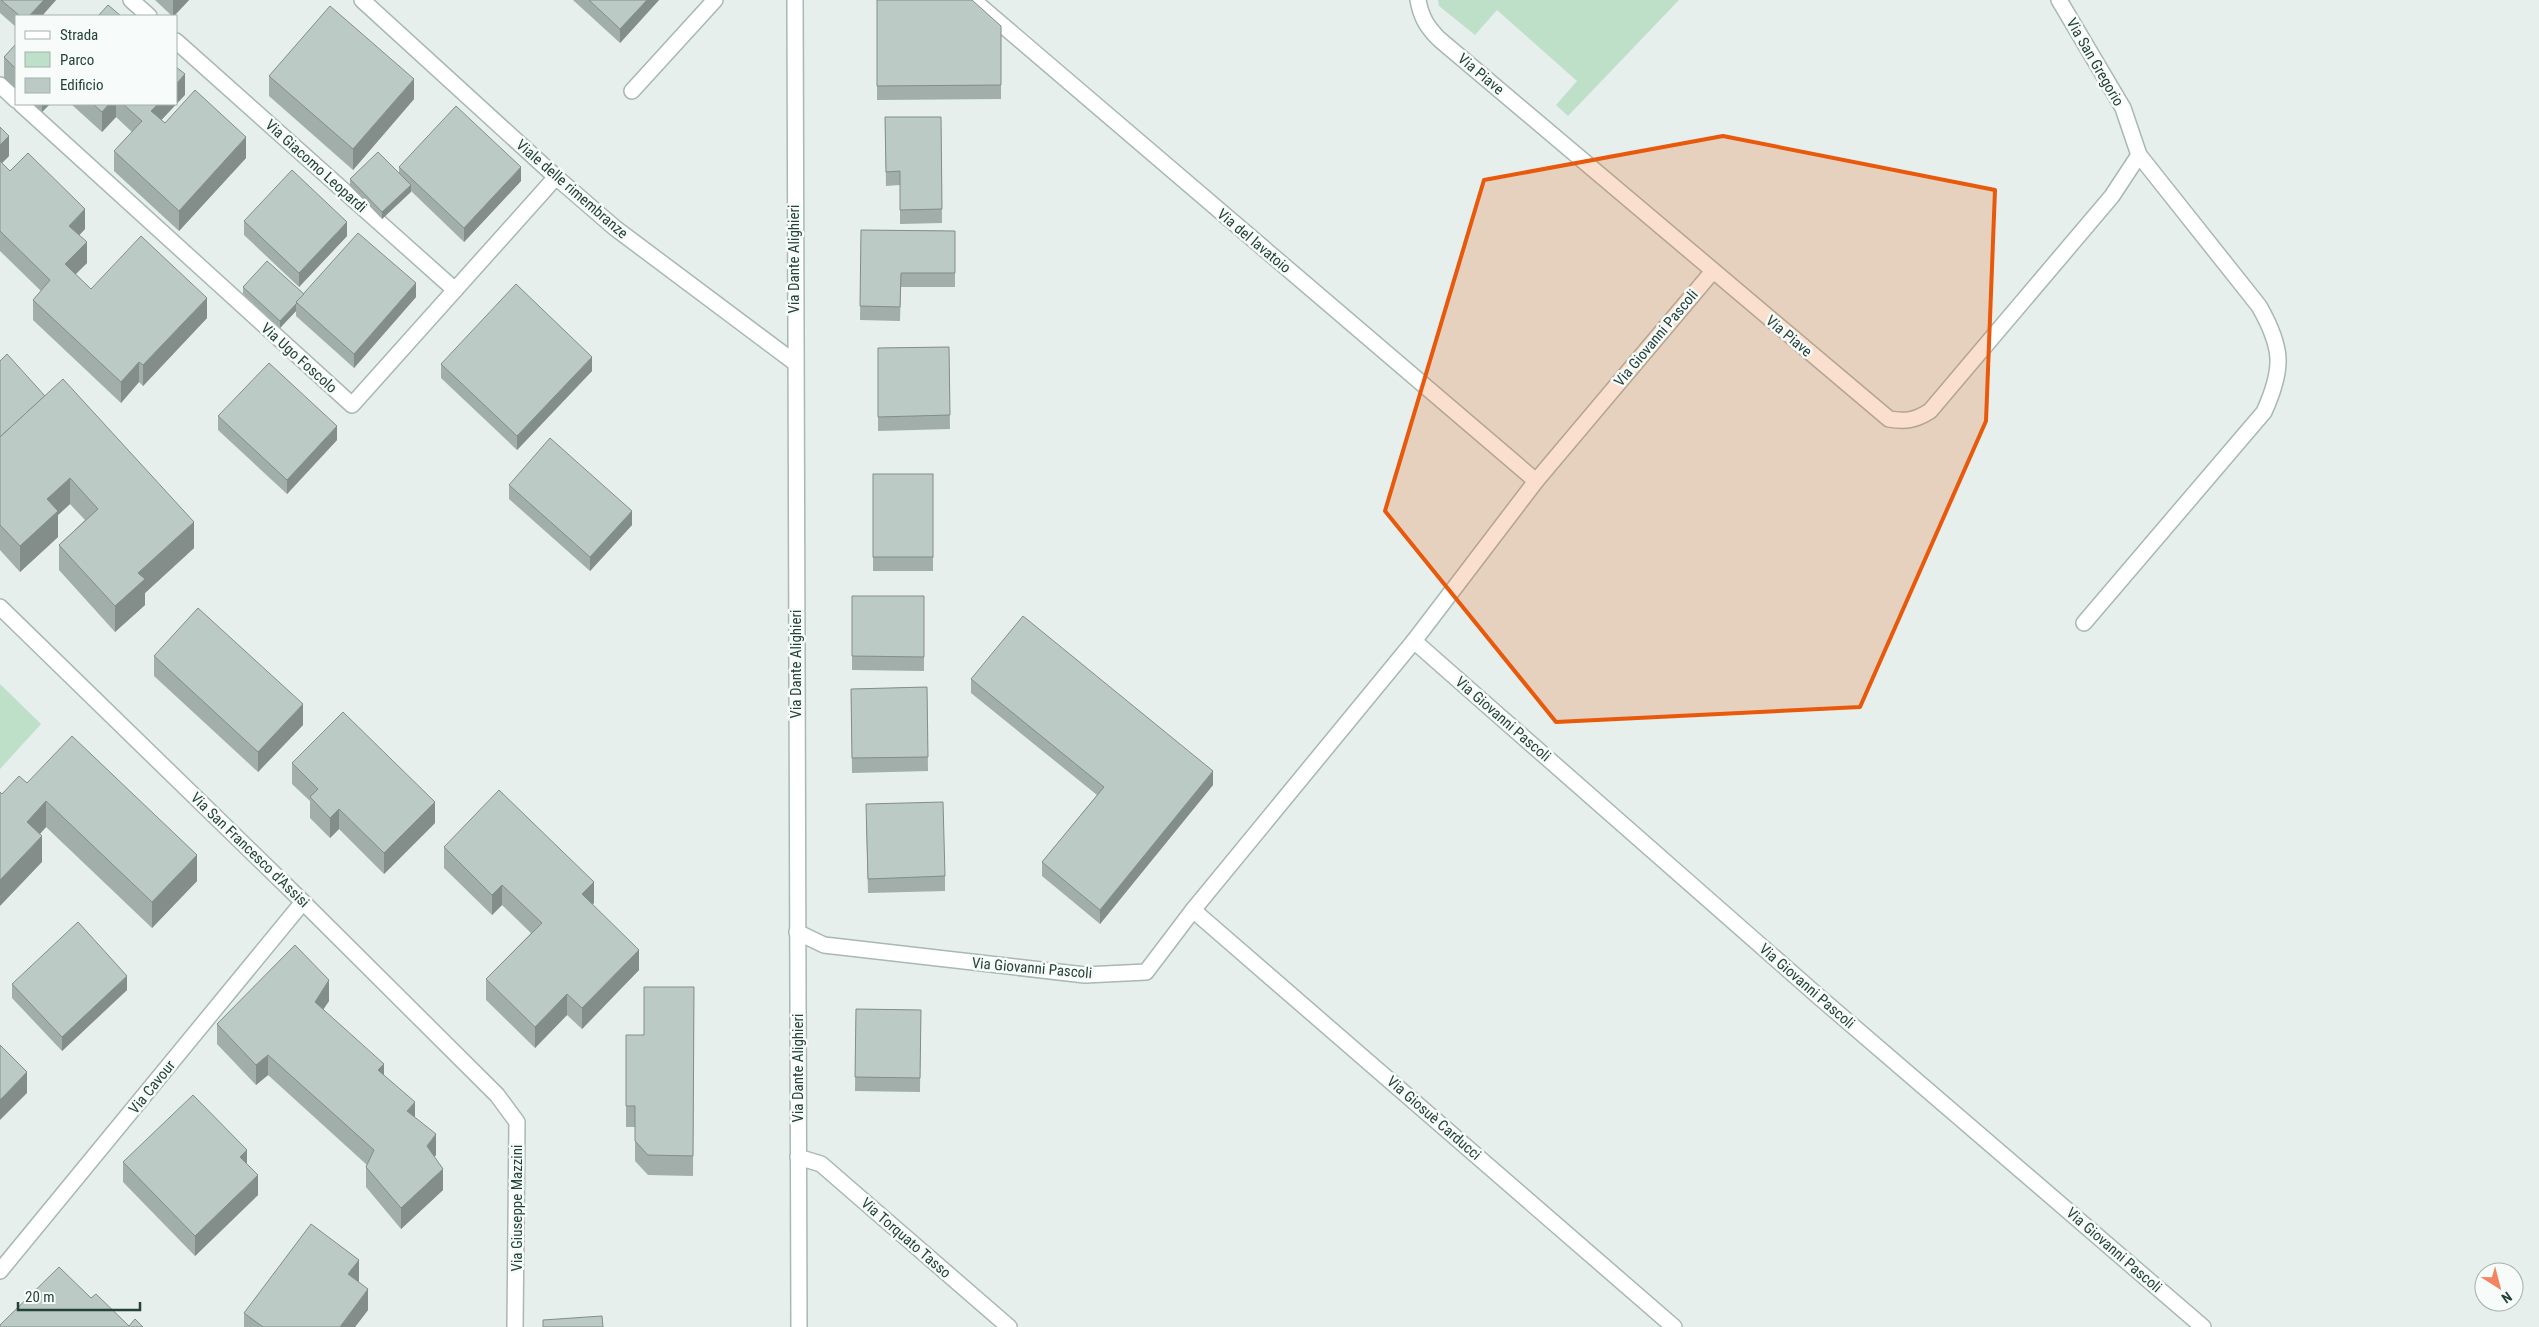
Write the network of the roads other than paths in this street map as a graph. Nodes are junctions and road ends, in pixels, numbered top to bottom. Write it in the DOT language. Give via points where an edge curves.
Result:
graph roads {
  1 [pos="131,0"];
  2 [pos="362,0"];
  3 [pos="716,0"];
  4 [pos="794,0"];
  5 [pos="973,0"];
  6 [pos="1418,0"];
  7 [pos="2059,0"];
  8 [pos="148,15"];
  9 [pos="178,43"];
  10 [pos="0,85"];
  11 [pos="632,91"];
  12 [pos="15,99"];
  13 [pos="22,105"];
  14 [pos="2139,155"];
  15 [pos="556,177"];
  16 [pos="1713,271"];
  17 [pos="455,290"];
  18 [pos="794,362"];
  19 [pos="1536,481"];
  20 [pos="0,607"];
  21 [pos="2084,623"];
  22 [pos="1414,641"];
  23 [pos="303,902"];
  24 [pos="1193,910"];
  25 [pos="797,932"];
  26 [pos="497,1095"];
  27 [pos="798,1157"];
  28 [pos="0,1271"];
  29 [pos="515,1327"];
  30 [pos="799,1327"];
  31 [pos="1009,1327"];
  32 [pos="1674,1327"];
  33 [pos="2202,1327"];
  1 -- 8 [label="street"];
  2 -- 15 [label="street, Viale delle rimembranze"];
  3 -- 11 [label="street"];
  4 -- 18 [label="street, Via Dante Alighieri"];
  5 -- 19 [label="street, Via del lavatoio"];
  6 -- 16 [label="street, Via Piave" via="1428,27 1439,39"];
  7 -- 14 [label="street, Via San Gregorio" via="2123,108"];
  9 -- 17 [label="street, Via Giacomo Leopardi"];
  10 -- 12 [label="street"];
  13 -- 17 [label="street, Via Ugo Foscolo" via="352,405"];
  14 -- 16 [label="street, Via Piave" via="2112,196 1930,411 1904,422 1889,419 1877,411"];
  14 -- 21 [label="street, Via San Gregorio" via="2259,306 2273,330 2279,358 2276,386 2264,412"];
  15 -- 17 [label="street, Via Ugo Foscolo"];
  15 -- 18 [label="street, Viale delle rimembranze" via="615,228"];
  16 -- 19 [label="street, Via Giovanni Pascoli"];
  18 -- 25 [label="street, Via Dante Alighieri"];
  19 -- 22 [label="street, Via Giovanni Pascoli"];
  20 -- 23 [label="street, Via San Francesco d'Assisi"];
  22 -- 24 [label="street, Via Giovanni Pascoli"];
  22 -- 33 [label="street, Via Giovanni Pascoli"];
  23 -- 26 [label="street, Via San Francesco d'Assisi"];
  23 -- 28 [label="street, Via Cavour"];
  24 -- 25 [label="street, Via Giovanni Pascoli" via="1146,972 1085,975 824,946"];
  24 -- 32 [label="street, Via Giosuè Carducci"];
  25 -- 27 [label="street, Via Dante Alighieri"];
  26 -- 29 [label="street, Via Giuseppe Mazzini" via="517,1122"];
  27 -- 30 [label="street, Via Dante Alighieri"];
  27 -- 31 [label="street, Via Torquato Tasso" via="821,1164"];
}
